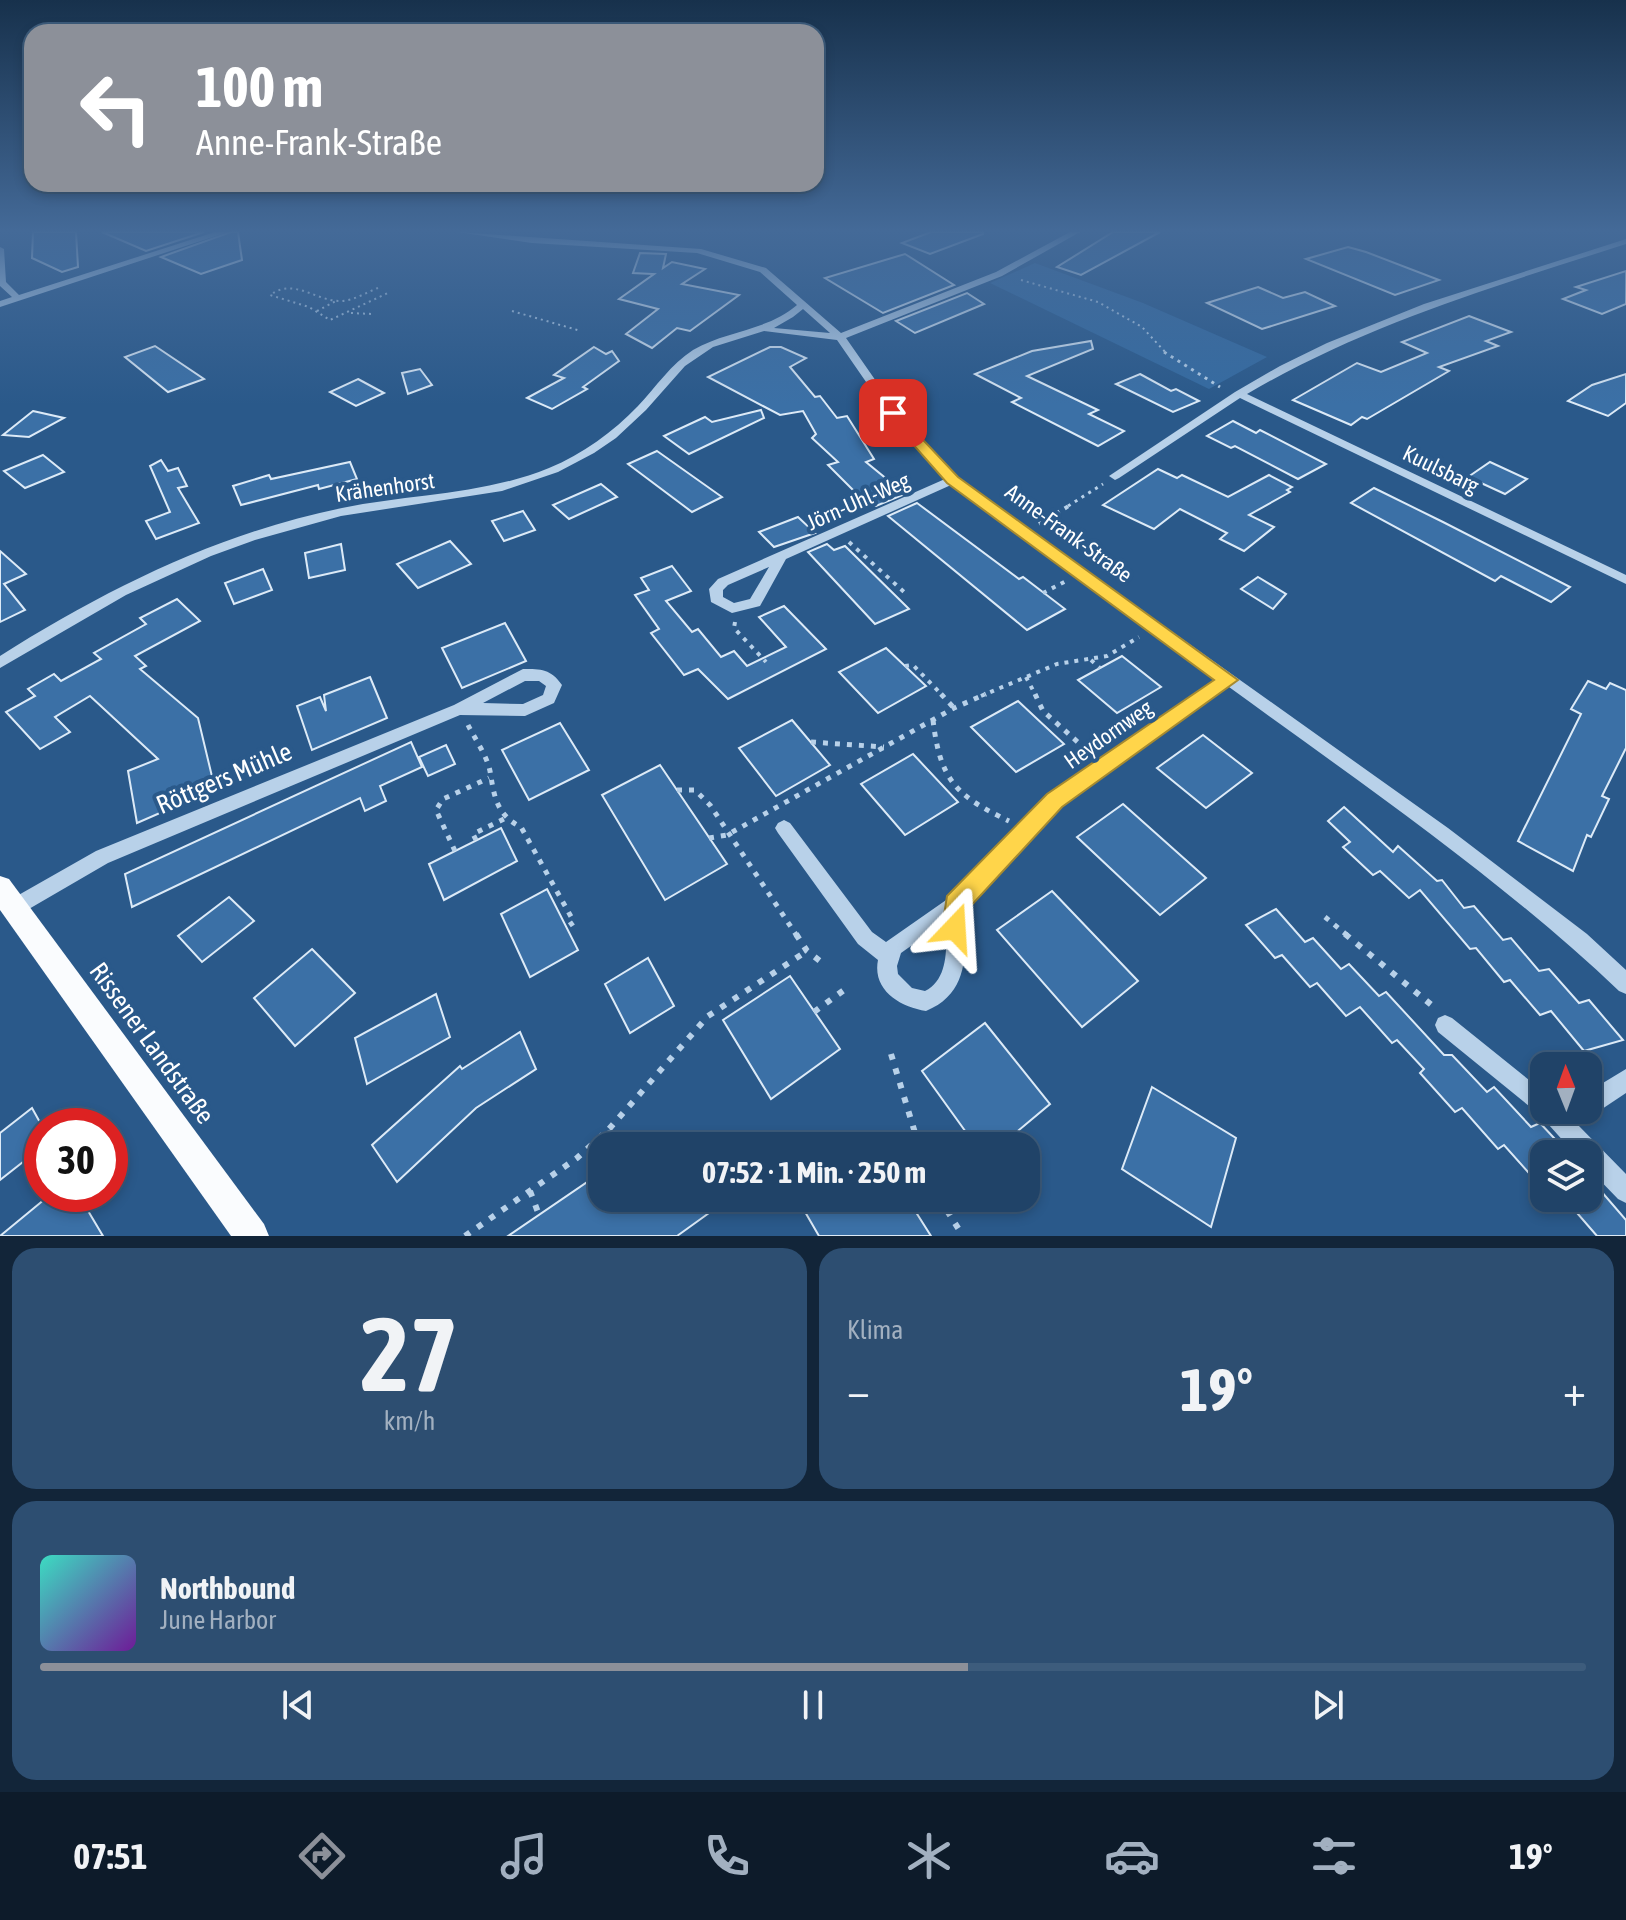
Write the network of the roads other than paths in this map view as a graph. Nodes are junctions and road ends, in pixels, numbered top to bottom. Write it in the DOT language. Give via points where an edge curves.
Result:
graph roads {
  1 [pos="9,290"];
  2 [pos="43,290"];
  3 [pos="786,290"];
  4 [pos="959,290"];
  5 [pos="1480,290"];
  6 [pos="17,298"];
  7 [pos="0,304"];
  8 [pos="801,306"];
  9 [pos="758,330"];
  10 [pos="840,337"];
  11 [pos="1239,394"];
  12 [pos="1115,476"];
  13 [pos="952,480"];
  14 [pos="780,558"];
  15 [pos="1626,580"];
  16 [pos="0,663"];
  17 [pos="1228,680"];
  18 [pos="459,709"];
  19 [pos="784,828"];
  20 [pos="8,897"];
  21 [pos="956,904"];
  22 [pos="888,955"];
  23 [pos="1626,984"];
  24 [pos="1445,1025"];
  25 [pos="1626,1080"];
  26 [pos="1530,1095"];
  27 [pos="1602,1096"];
  28 [pos="1572,1124"];
  29 [pos="1626,1191"];
  30 [pos="252,1236"];
  1 -- 6 [label="street"];
  2 -- 6 [label="street"];
  3 -- 8 [label="street, Anne-Frank-Straße"];
  4 -- 10 [label="street"];
  5 -- 11 [label="street" via="1386,321 1279,369"];
  6 -- 7 [label="street"];
  8 -- 9 [label="street, Krähenhorst" via="784,321"];
  8 -- 10 [label="street, Anne-Frank-Straße"];
  9 -- 10 [label="street, Krähenhorst"];
  9 -- 16 [label="street, Krähenhorst" via="722,340 682,362 622,428 552,471 487,491 345,511 234,541 85,610"];
  10 -- 13 [label="street, Anne-Frank-Straße" via="904,429"];
  11 -- 12 [label="street"];
  11 -- 15 [label="street, Kuulsbarg"];
  13 -- 14 [label="street, Jörn-Uhl-Weg"];
  13 -- 17 [label="street, Anne-Frank-Straße"];
  14 -- 14 [label="street, Jörn-Uhl-Weg" via="719,585 716,599 738,608 758,600"];
  17 -- 21 [label="street, Heydornweg" via="1055,801"];
  17 -- 23 [label="street, Anne-Frank-Straße" via="1442,833 1580,941"];
  18 -- 18 [label="street, Röttgers Mühle" via="523,675 543,675 554,685 549,699 531,709"];
  18 -- 20 [label="street, Röttgers Mühle"];
  19 -- 22 [label="street" via="865,938"];
  20 -- 30 [label="main road, Rissener Landstraße"];
  21 -- 22 [label="street, Heydornweg"];
  21 -- 22 [label="street" via="952,974 942,994 916,1001 897,992 886,973"];
  24 -- 26 [label="street"];
  25 -- 27 [label="street"];
  28 -- 29 [label="street"];
}
